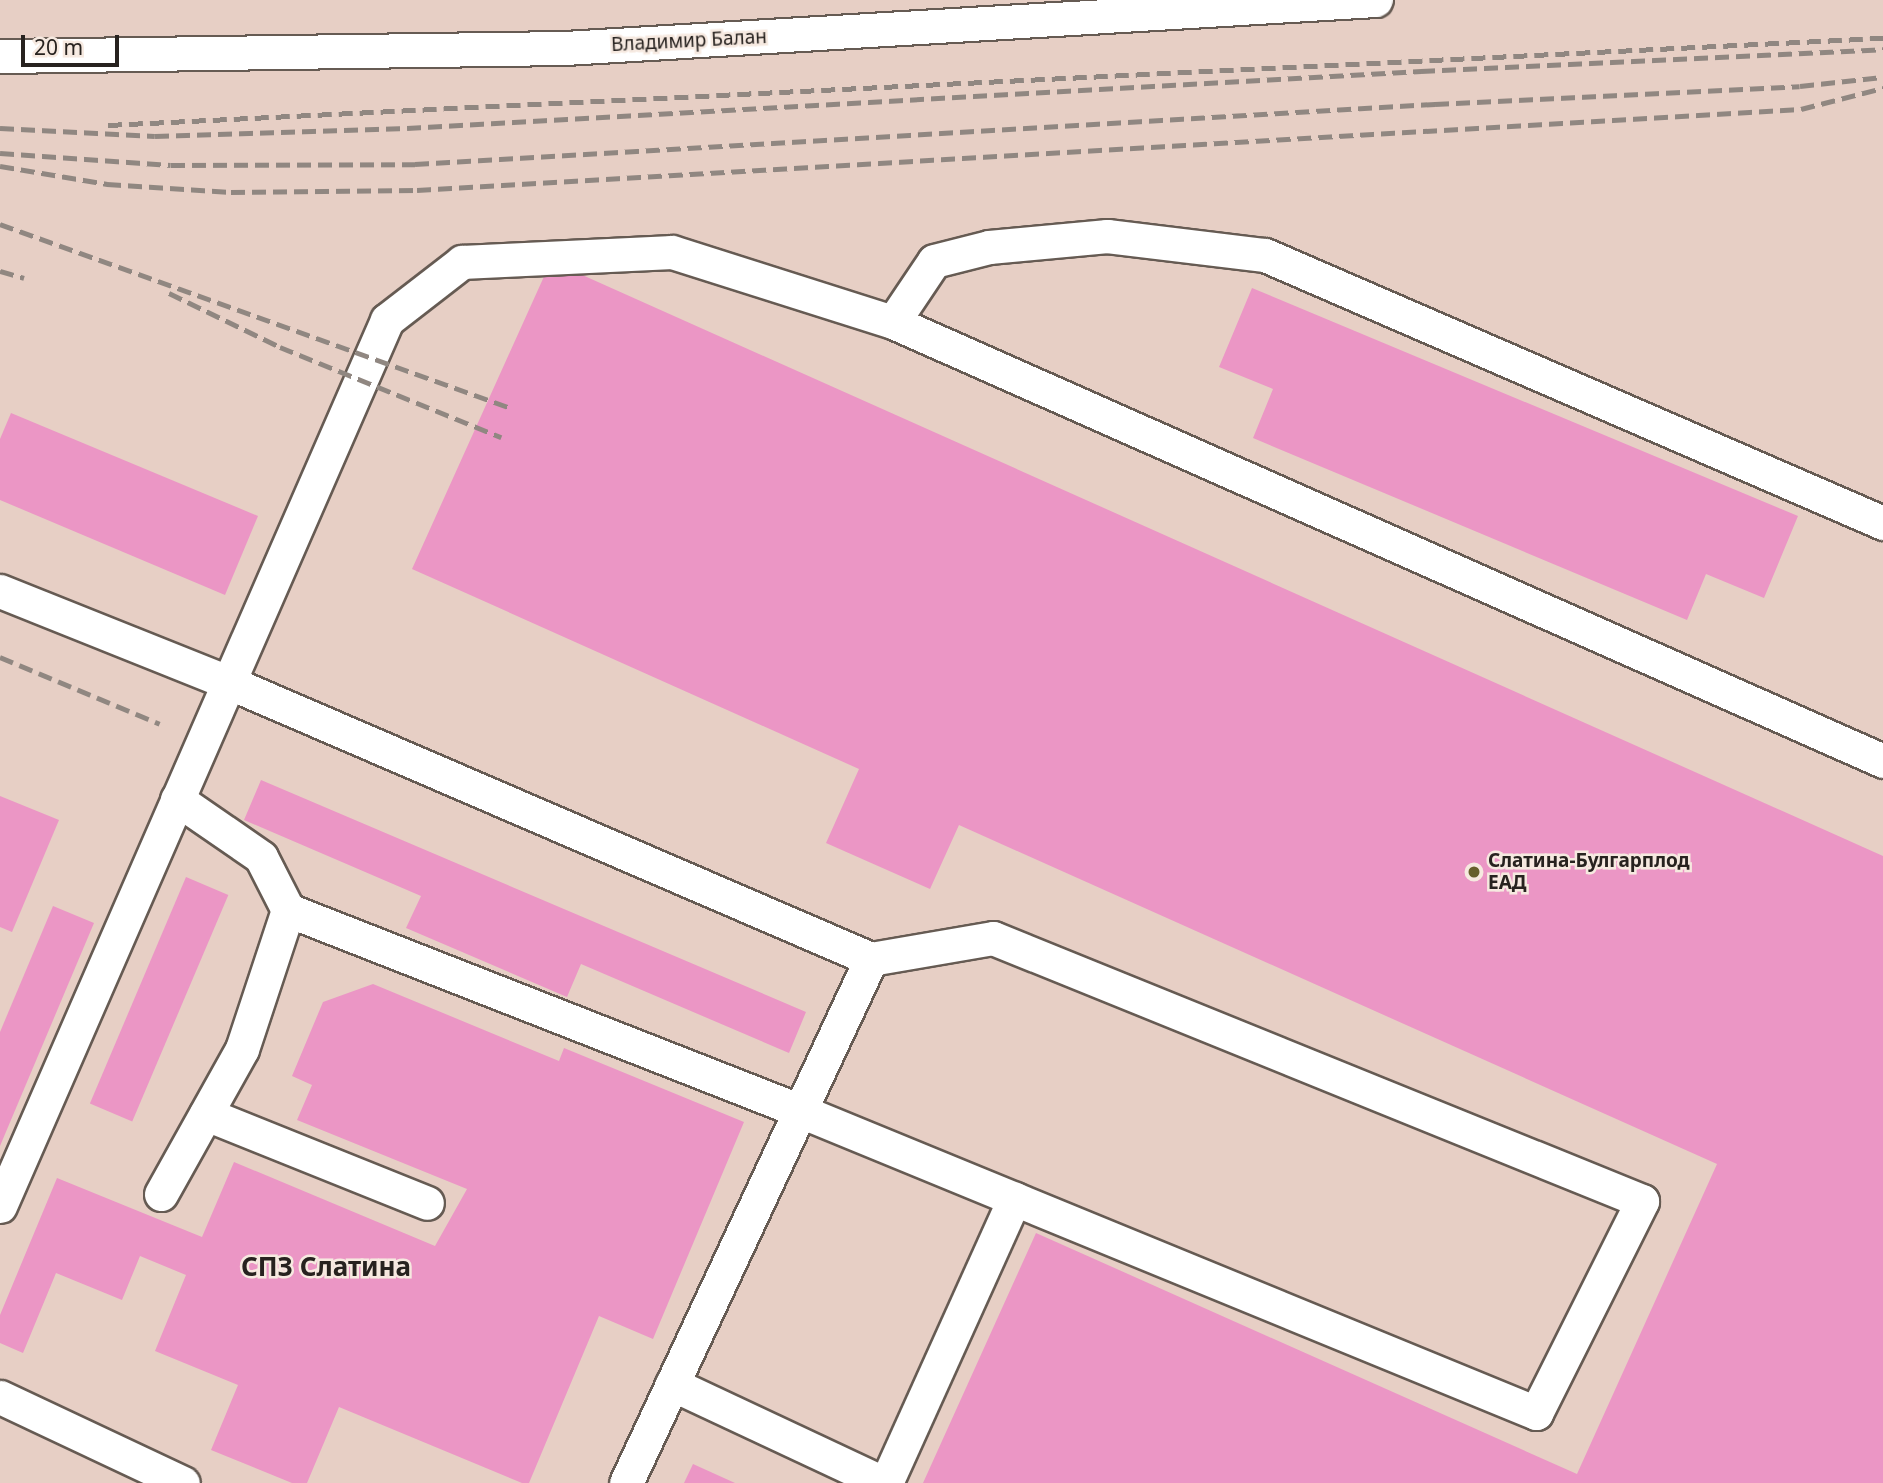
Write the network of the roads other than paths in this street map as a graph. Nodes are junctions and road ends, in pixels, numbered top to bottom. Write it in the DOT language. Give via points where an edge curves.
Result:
graph roads {
  1 [pos="1376,0"];
  2 [pos="1159,6"];
  3 [pos="0,55"];
  4 [pos="893,321"];
  5 [pos="1883,523"];
  6 [pos="0,591"];
  7 [pos="228,682"];
  8 [pos="1883,761"];
  9 [pos="177,799"];
  10 [pos="288,910"];
  11 [pos="871,959"];
  12 [pos="798,1110"];
  13 [pos="206,1114"];
  14 [pos="161,1194"];
  15 [pos="1014,1199"];
  16 [pos="427,1203"];
  17 [pos="0,1206"];
  18 [pos="672,1384"];
  19 [pos="0,1398"];
  20 [pos="183,1483"];
  21 [pos="626,1483"];
  22 [pos="884,1483"];
  1 -- 2 [label="lane, Владимир Балан"];
  2 -- 3 [label="lane, Владимир Балан" via="565,48"];
  4 -- 5 [label="lane" via="934,261 989,247 1107,236 1265,255"];
  4 -- 7 [label="lane" via="672,252 462,262 387,320"];
  4 -- 8 [label="lane"];
  6 -- 7 [label="lane"];
  7 -- 9 [label="lane"];
  7 -- 11 [label="lane"];
  9 -- 10 [label="lane" via="261,857"];
  9 -- 17 [label="lane"];
  10 -- 12 [label="lane"];
  10 -- 13 [label="lane" via="242,1049"];
  11 -- 12 [label="lane"];
  11 -- 15 [label="lane" via="993,938 1642,1201 1536,1413"];
  12 -- 15 [label="lane"];
  12 -- 18 [label="lane"];
  13 -- 14 [label="lane"];
  13 -- 16 [label="lane"];
  15 -- 22 [label="lane"];
  18 -- 21 [label="lane"];
  18 -- 22 [label="lane"];
  19 -- 20 [label="lane"];
}
